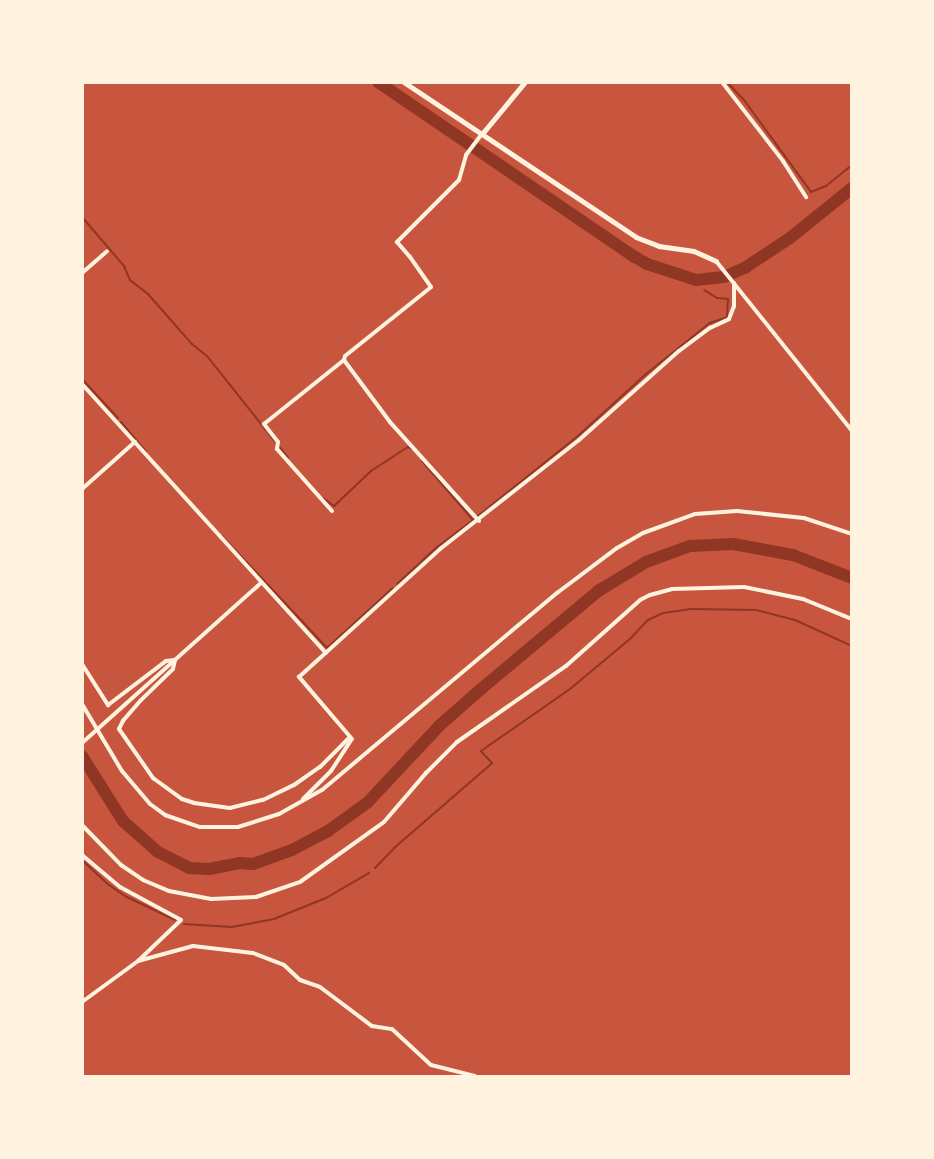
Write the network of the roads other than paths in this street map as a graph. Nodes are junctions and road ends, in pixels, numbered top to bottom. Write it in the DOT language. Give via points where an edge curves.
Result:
graph roads {
  1 [pos="404,82"];
  2 [pos="525,82"];
  3 [pos="722,82"];
  4 [pos="482,134"];
  5 [pos="806,197"];
  6 [pos="107,250"];
  7 [pos="716,261"];
  8 [pos="82,273"];
  9 [pos="733,281"];
  10 [pos="344,360"];
  11 [pos="82,384"];
  12 [pos="852,431"];
  13 [pos="135,442"];
  14 [pos="82,489"];
  15 [pos="332,511"];
  16 [pos="478,521"];
  17 [pos="852,534"];
  18 [pos="261,582"];
  19 [pos="852,619"];
  20 [pos="326,653"];
  21 [pos="175,660"];
  22 [pos="82,664"];
  23 [pos="82,704"];
  24 [pos="96,730"];
  25 [pos="351,735"];
  26 [pos="82,743"];
  27 [pos="300,803"];
  28 [pos="82,825"];
  29 [pos="82,855"];
  30 [pos="138,961"];
  31 [pos="82,1002"];
  32 [pos="476,1077"];
  1 -- 4 [label="street"];
  2 -- 4 [label="street"];
  3 -- 5 [label="street"];
  4 -- 7 [label="street" via="636,237"];
  4 -- 10 [label="street" via="466,155 459,180 397,242 431,287"];
  6 -- 8 [label="street"];
  7 -- 9 [label="street"];
  9 -- 12 [label="street"];
  9 -- 16 [label="street" via="734,306 729,319 680,351 579,440"];
  10 -- 15 [label="street" via="264,424 296,472"];
  10 -- 16 [label="street" via="390,422"];
  11 -- 13 [label="street"];
  13 -- 14 [label="street"];
  13 -- 18 [label="street"];
  16 -- 20 [label="street" via="440,549"];
  17 -- 27 [label="street" via="804,518 737,511 695,514 643,533 556,593 384,740"];
  18 -- 20 [label="street"];
  18 -- 21 [label="street"];
  19 -- 28 [label="street" via="811,601 744,587 672,588 650,595 566,666 457,742 375,829 300,882 256,897 211,899 169,891 121,865"];
  20 -- 25 [label="street" via="299,677"];
  21 -- 22 [label="street" via="166,661 108,705"];
  21 -- 24 [label="street"];
  21 -- 25 [label="street" via="176,665 119,729 153,778 183,799 231,808 263,800 320,768"];
  23 -- 24 [label="street"];
  24 -- 26 [label="street"];
  24 -- 27 [label="street" via="138,792 165,815 183,823 208,828 238,827"];
  25 -- 27 [label="street" via="330,771"];
  29 -- 30 [label="street" via="120,887 180,918"];
  30 -- 31 [label="street"];
  30 -- 32 [label="street" via="193,946 253,953 284,965 300,980 320,987 372,1026 392,1029 431,1065"];
}
